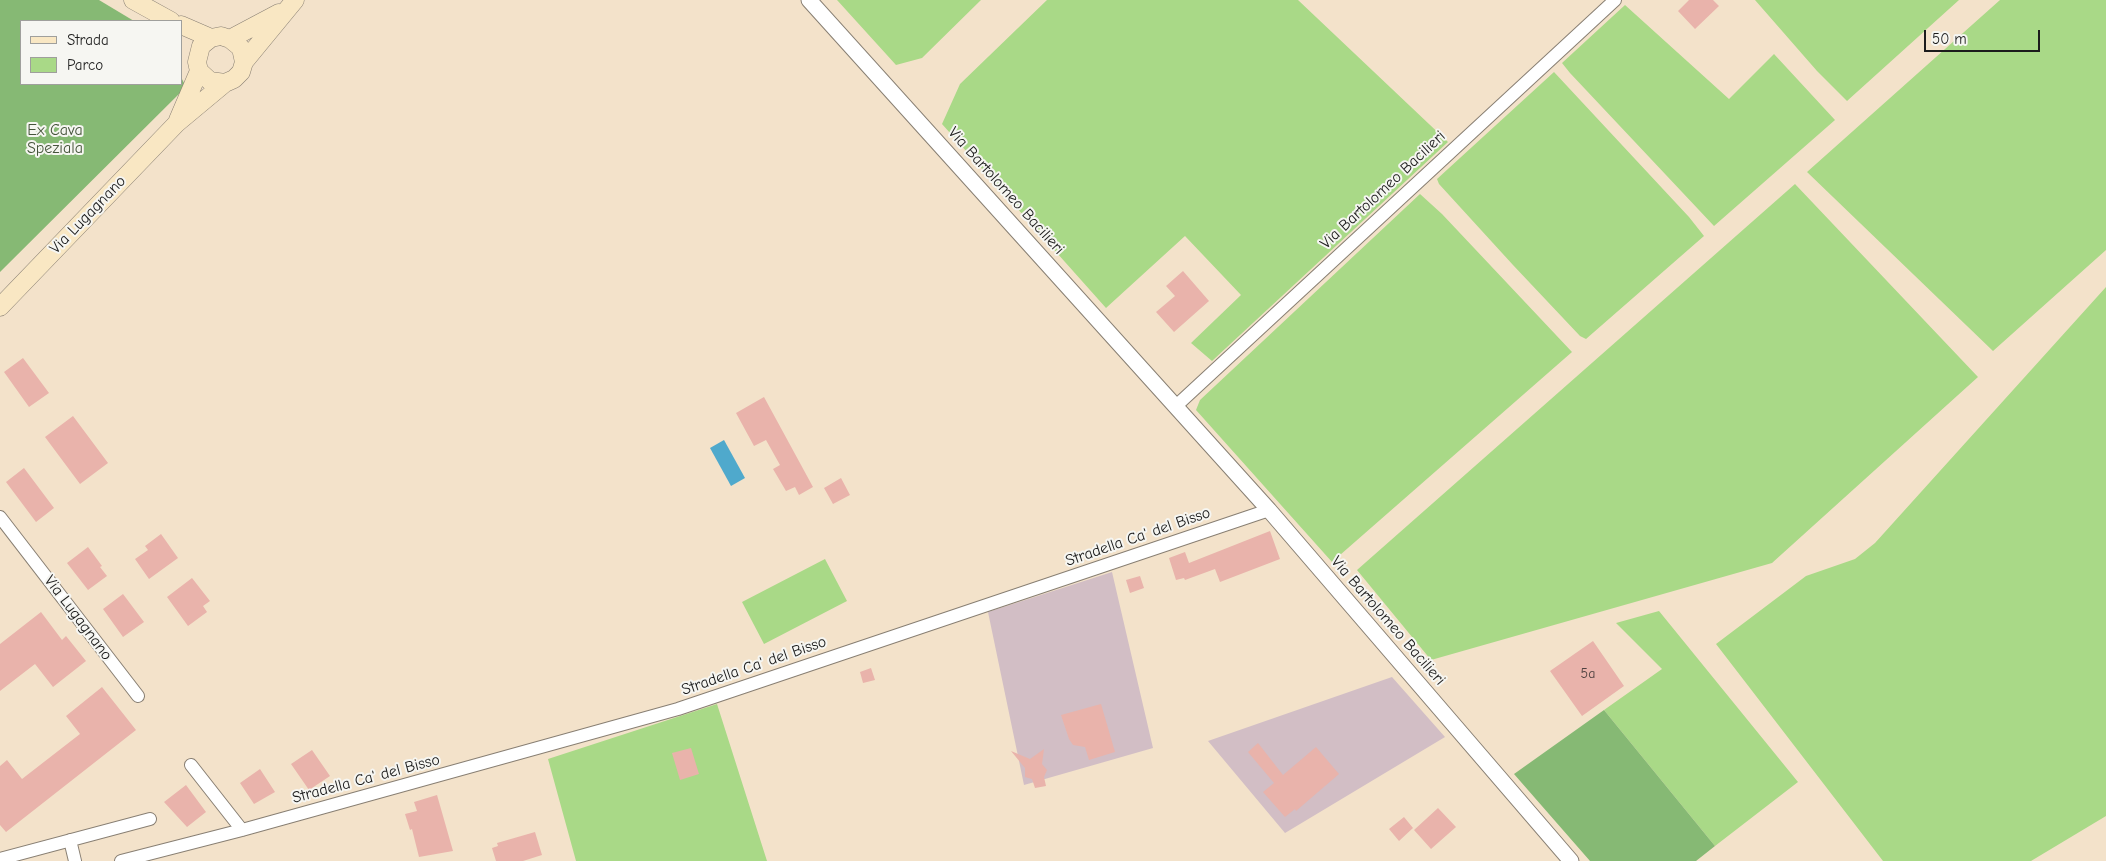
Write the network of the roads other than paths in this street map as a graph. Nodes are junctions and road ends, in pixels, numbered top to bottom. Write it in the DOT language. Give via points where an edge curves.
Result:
graph roads {
  1 [pos="133,0"];
  2 [pos="809,0"];
  3 [pos="1615,0"];
  4 [pos="291,4"];
  5 [pos="166,20"];
  6 [pos="182,26"];
  7 [pos="182,37"];
  8 [pos="212,38"];
  9 [pos="230,39"];
  10 [pos="198,52"];
  11 [pos="244,62"];
  12 [pos="200,71"];
  13 [pos="225,83"];
  14 [pos="177,123"];
  15 [pos="0,307"];
  16 [pos="1176,406"];
  17 [pos="1269,510"];
  18 [pos="0,517"];
  19 [pos="138,696"];
  20 [pos="192,765"];
  21 [pos="150,819"];
  22 [pos="242,830"];
  23 [pos="70,840"];
  24 [pos="0,859"];
  25 [pos="75,861"];
  26 [pos="121,861"];
  27 [pos="1570,861"];
  1 -- 5 [label="main road"];
  2 -- 16 [label="street, Via Bartolomeo Bacilieri"];
  3 -- 16 [label="street, Via Bartolomeo Bacilieri"];
  4 -- 9 [label="main road, Via Lugagnano"];
  4 -- 11 [label="main road, Via Lugagnano"];
  6 -- 8 [label="main road"];
  7 -- 10 [label="main road"];
  8 -- 9 [label="main road"];
  8 -- 10 [label="main road"];
  9 -- 11 [label="main road" via="241,48"];
  10 -- 12 [label="main road, Via Lugagnano"];
  11 -- 13 [label="main road, Via Lugagnano" via="241,72"];
  12 -- 13 [label="main road" via="210,81"];
  12 -- 14 [label="main road, Via Lugagnano"];
  13 -- 14 [label="main road, Via Lugagnano"];
  14 -- 15 [label="main road, Via Lugagnano"];
  16 -- 17 [label="street, Via Bartolomeo Bacilieri"];
  17 -- 22 [label="street, Stradella Ca' del Bisso" via="678,709"];
  17 -- 27 [label="street, Via Bartolomeo Bacilieri"];
  18 -- 19 [label="street, Via Lugagnano"];
  20 -- 22 [label="street"];
  21 -- 23 [label="street"];
  22 -- 26 [label="street, Stradella Ca' del Bisso"];
  23 -- 24 [label="street"];
  23 -- 25 [label="street"];
}
